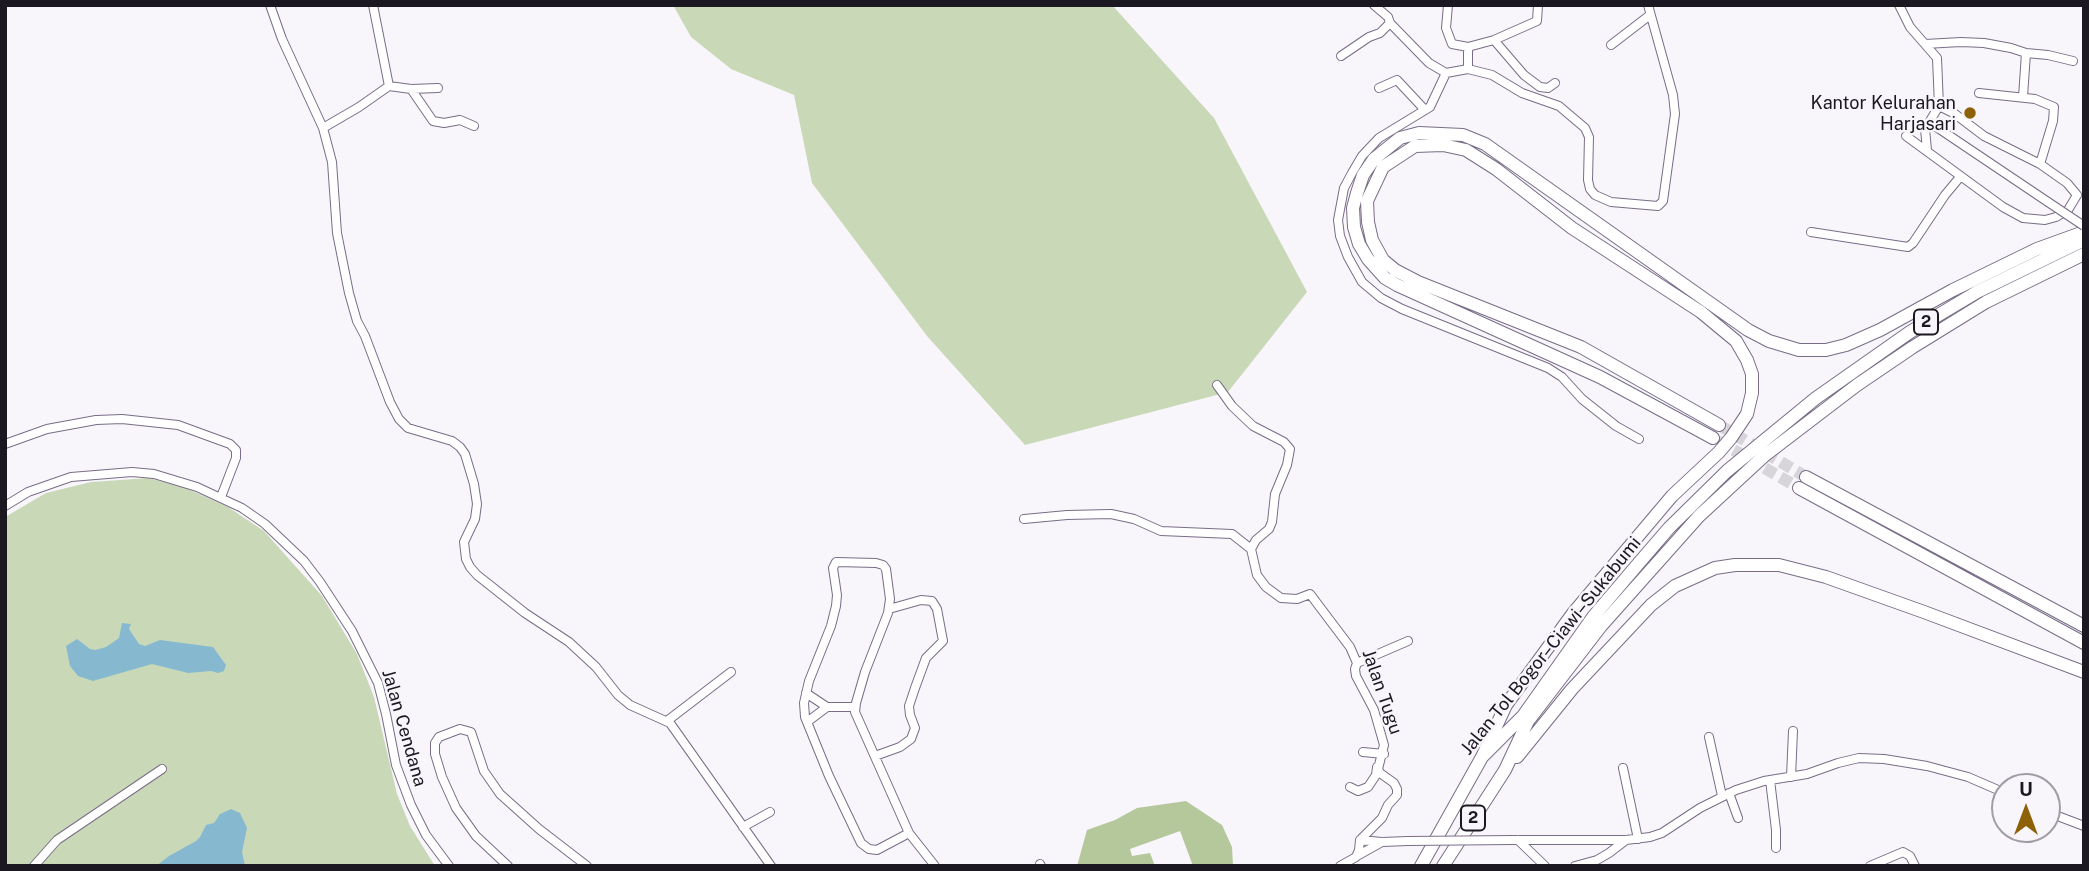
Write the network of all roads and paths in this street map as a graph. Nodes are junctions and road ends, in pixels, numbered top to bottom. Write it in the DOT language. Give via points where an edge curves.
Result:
graph roads {
  1 [pos="270,5"];
  2 [pos="373,5"];
  3 [pos="1374,5"];
  4 [pos="1448,5"];
  5 [pos="1538,5"];
  6 [pos="1648,5"];
  7 [pos="1899,5"];
  8 [pos="1650,15"];
  9 [pos="1390,23"];
  10 [pos="1494,40"];
  11 [pos="1924,44"];
  12 [pos="1611,45"];
  13 [pos="1468,47"];
  14 [pos="2025,53"];
  15 [pos="1341,56"];
  16 [pos="2073,61"];
  17 [pos="1468,69"];
  18 [pos="1446,74"];
  19 [pos="1555,83"];
  20 [pos="389,86"];
  21 [pos="438,88"];
  22 [pos="1379,88"];
  23 [pos="411,89"];
  24 [pos="1979,93"];
  25 [pos="2023,97"];
  26 [pos="1939,106"];
  27 [pos="1426,110"];
  28 [pos="1928,122"];
  29 [pos="474,126"];
  30 [pos="323,128"];
  31 [pos="1906,136"];
  32 [pos="1927,150"];
  33 [pos="2040,164"];
  34 [pos="1961,177"];
  35 [pos="2080,196"];
  36 [pos="2084,226"];
  37 [pos="1811,232"];
  38 [pos="2084,232"];
  39 [pos="2084,240"];
  40 [pos="2084,254"];
  41 [pos="1217,384"];
  42 [pos="1719,425"];
  43 [pos="1713,438"];
  44 [pos="1639,439"];
  45 [pos="5,444"];
  46 [pos="220,498"];
  47 [pos="5,506"];
  48 [pos="1694,512"];
  49 [pos="1024,519"];
  50 [pos="1251,549"];
  51 [pos="889,609"];
  52 [pos="1597,622"];
  53 [pos="2084,626"];
  54 [pos="1408,641"];
  55 [pos="2084,643"];
  56 [pos="1357,663"];
  57 [pos="2084,672"];
  58 [pos="731,673"];
  59 [pos="806,693"];
  60 [pos="855,707"];
  61 [pos="827,708"];
  62 [pos="667,721"];
  63 [pos="807,722"];
  64 [pos="1794,731"];
  65 [pos="1709,737"];
  66 [pos="1363,752"];
  67 [pos="1384,754"];
  68 [pos="875,756"];
  69 [pos="1482,757"];
  70 [pos="1377,767"];
  71 [pos="1623,768"];
  72 [pos="162,769"];
  73 [pos="1505,770"];
  74 [pos="1791,777"];
  75 [pos="1770,779"];
  76 [pos="1350,786"];
  77 [pos="1991,786"];
  78 [pos="1725,794"];
  79 [pos="770,812"];
  80 [pos="2061,817"];
  81 [pos="1738,818"];
  82 [pos="2084,826"];
  83 [pos="743,827"];
  84 [pos="909,834"];
  85 [pos="1638,839"];
  86 [pos="1360,840"];
  87 [pos="1516,840"];
  88 [pos="1626,840"];
  89 [pos="1382,842"];
  90 [pos="1776,848"];
  91 [pos="1356,857"];
  92 [pos="34,866"];
  93 [pos="449,866"];
  94 [pos="508,866"];
  95 [pos="587,866"];
  96 [pos="771,866"];
  97 [pos="934,866"];
  98 [pos="1340,866"];
  99 [pos="1421,866"];
  100 [pos="1443,866"];
  101 [pos="1545,866"];
  102 [pos="1575,866"];
  103 [pos="1870,866"];
  104 [pos="1915,866"];
  1 -- 30 [label="street"];
  2 -- 20 [label="street"];
  3 -- 9 [label="street"];
  4 -- 13 [label="street" via="1446,28 1452,44"];
  5 -- 10 [label="street" via="1537,21"];
  6 -- 8 [label="street"];
  7 -- 11 [label="street"];
  8 -- 12 [label="street"];
  8 -- 17 [label="street" via="1675,114 1663,201 1658,206 1611,202 1595,195 1588,180 1589,136 1585,128 1559,106"];
  9 -- 15 [label="street"];
  9 -- 18 [label="street"];
  10 -- 13 [label="street"];
  10 -- 19 [label="street" via="1540,87"];
  11 -- 14 [label="street" via="1973,42"];
  11 -- 26 [label="street" via="1937,58"];
  13 -- 17 [label="street"];
  14 -- 16 [label="street"];
  14 -- 25 [label="street"];
  17 -- 18 [label="street"];
  18 -- 27 [label="street"];
  20 -- 23 [label="street"];
  20 -- 30 [label="street"];
  21 -- 23 [label="street"];
  22 -- 27 [label="street" via="1397,80"];
  23 -- 29 [label="street" via="433,121 460,120"];
  24 -- 25 [label="street"];
  25 -- 33 [label="street" via="2055,109"];
  26 -- 28 [label="street"];
  26 -- 33 [label="street" via="1984,136"];
  27 -- 44 [label="street" via="1379,138 1362,156 1344,188 1340,236 1362,282 1402,309 1548,368 1582,400"];
  28 -- 32 [label="street"];
  28 -- 36 [label="street, bridge"];
  30 -- 62 [label="street" via="332,162 337,233 349,293 390,402 408,428 452,441 465,454 477,504 464,542 470,567 569,642 630,705"];
  31 -- 32 [label="street"];
  32 -- 34 [label="street"];
  33 -- 35 [label="street"];
  34 -- 35 [label="street" via="2017,216 2033,220 2056,217"];
  34 -- 37 [label="street" via="1908,247"];
  38 -- 43 [label="highway" via="2037,249 1846,345 1799,349 1748,330 1485,144 1463,135 1419,133 1400,138 1374,159 1357,192 1354,227 1368,259 1385,278 1600,377"];
  39 -- 48 [label="highway, Jalan Tol Bogor–Ciawi–Sukabumi / 2" via="1977,292 1851,372 1762,440"];
  40 -- 48 [label="highway, Jalan Tol Bogor–Ciawi–Sukabumi / 2" via="1986,302 1868,377"];
  41 -- 50 [label="street" via="1253,426 1290,449 1275,494 1272,522"];
  42 -- 69 [label="highway" via="1581,348 1395,270 1382,260 1368,222 1367,201 1383,167 1415,146 1466,150 1572,228 1701,312 1736,341 1752,374 1746,414 1731,438 1672,496 1574,612 1506,705"];
  45 -- 46 [label="street" via="47,429 96,420 178,425 236,450"];
  46 -- 47 [label="street, Jalan Cendana" via="176,479 111,472 49,483"];
  46 -- 93 [label="street, Jalan Cendana" via="265,524 285,542 342,614 377,683 396,765 411,805"];
  48 -- 52 [label="highway, Jalan Tol Bogor–Ciawi–Sukabumi / 2"];
  49 -- 50 [label="street" via="1111,514 1161,531 1232,534"];
  50 -- 56 [label="street, Jalan Tugu" via="1257,575 1266,587 1286,599 1311,594"];
  51 -- 59 [label="street" via="883,565 834,564 836,606"];
  51 -- 60 [label="street"];
  51 -- 68 [label="street" via="932,601 943,641 926,658 909,706 915,728 911,739"];
  52 -- 69 [label="highway, Jalan Tol Bogor–Ciawi–Sukabumi / 2" via="1523,716"];
  52 -- 73 [label="highway, Jalan Tol Bogor–Ciawi–Sukabumi / 2" via="1528,721"];
  53 -- 55 [label="highway" via="1803,483"];
  54 -- 56 [label="street"];
  56 -- 67 [label="street, Jalan Tugu" via="1356,676 1374,709"];
  57 -- 73 [label="highway" via="1826,577 1779,565 1715,568 1675,586 1651,605"];
  58 -- 62 [label="street"];
  59 -- 61 [label="street"];
  59 -- 63 [label="street"];
  60 -- 61 [label="street"];
  60 -- 68 [label="street"];
  61 -- 63 [label="street"];
  62 -- 83 [label="street"];
  63 -- 84 [label="street" via="861,843 877,850"];
  64 -- 74 [label="street"];
  65 -- 78 [label="street"];
  66 -- 67 [label="street"];
  67 -- 70 [label="street, Jalan Tugu"];
  68 -- 84 [label="street"];
  69 -- 99 [label="highway, Jalan Tol Bogor–Ciawi–Sukabumi / 2"];
  70 -- 76 [label="street, Jalan Tugu" via="1368,787 1358,791"];
  70 -- 86 [label="street" via="1394,783 1396,795"];
  71 -- 85 [label="street"];
  72 -- 92 [label="street" via="57,840"];
  73 -- 100 [label="highway, Jalan Tol Bogor–Ciawi–Sukabumi / 2"];
  74 -- 75 [label="street"];
  74 -- 77 [label="street" via="1851,759 1884,759 1949,771"];
  75 -- 78 [label="street"];
  75 -- 90 [label="street"];
  78 -- 81 [label="street"];
  78 -- 85 [label="street" via="1662,833"];
  79 -- 83 [label="street"];
  80 -- 82 [label="street"];
  83 -- 96 [label="street"];
  84 -- 97 [label="street"];
  85 -- 88 [label="street"];
  86 -- 89 [label="street"];
  86 -- 91 [label="street"];
  87 -- 88 [label="street"];
  87 -- 89 [label="street, bridge"];
  87 -- 101 [label="street"];
  88 -- 102 [label="street" via="1597,860"];
  89 -- 91 [label="street"];
  91 -- 98 [label="street"];
  94 -- 95 [label="street" via="476,836 456,808 435,754 439,737 460,729 471,732 484,771 500,794"];
  103 -- 104 [label="street" via="1903,852"];
}
